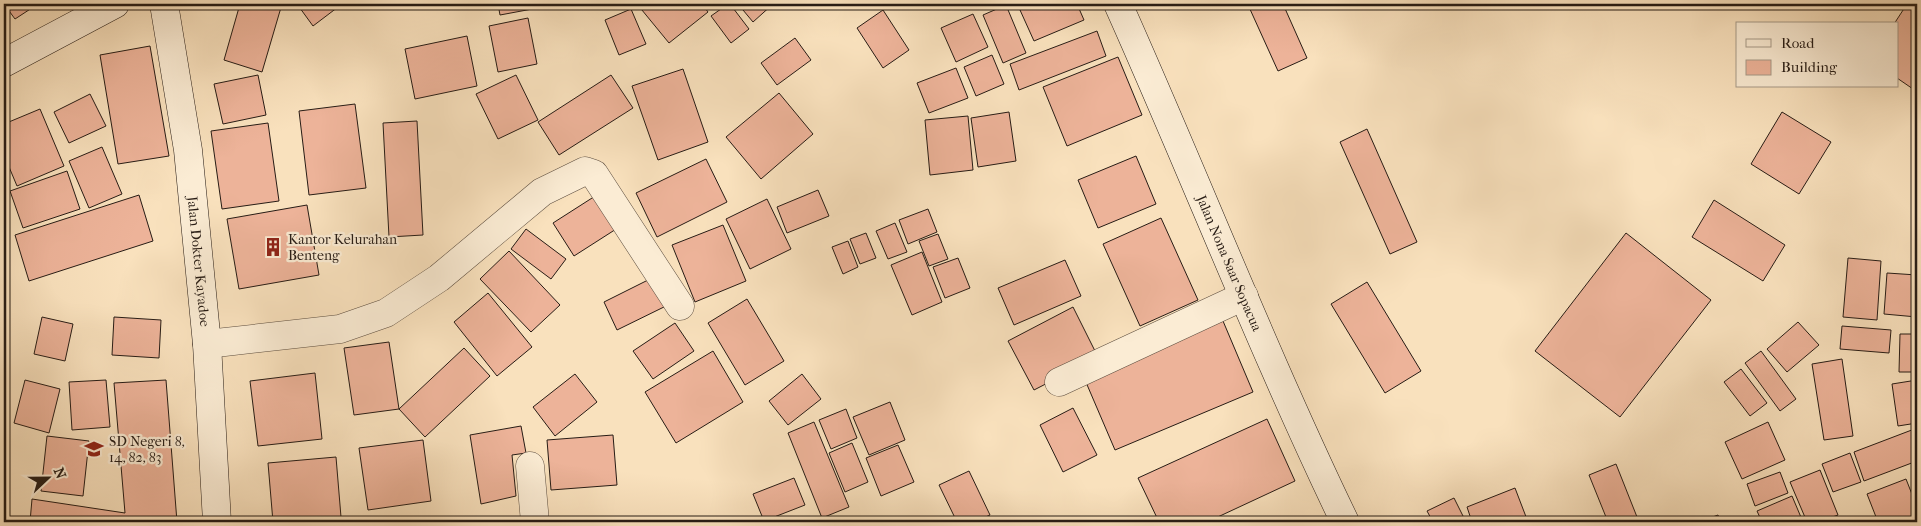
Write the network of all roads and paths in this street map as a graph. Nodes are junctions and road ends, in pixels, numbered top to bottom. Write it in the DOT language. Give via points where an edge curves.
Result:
graph roads {
  1 [pos="115,4"];
  2 [pos="164,4"];
  3 [pos="1118,4"];
  4 [pos="4,63"];
  5 [pos="1244,296"];
  6 [pos="680,306"];
  7 [pos="207,344"];
  8 [pos="1059,382"];
  9 [pos="530,466"];
  10 [pos="217,522"];
  11 [pos="535,522"];
  12 [pos="1345,522"];
  1 -- 4 [label="street"];
  2 -- 7 [label="street, Jalan Dokter Kayadoe" via="188,150"];
  3 -- 5 [label="street, Jalan Nona Saar Sopacua"];
  5 -- 8 [label="street"];
  5 -- 12 [label="street, Jalan Nona Saar Sopacua"];
  6 -- 7 [label="street" via="594,174 585,171 542,192 438,278 386,313 340,330"];
  7 -- 10 [label="street, Jalan Dokter Kayadoe"];
  9 -- 11 [label="street"];
}
